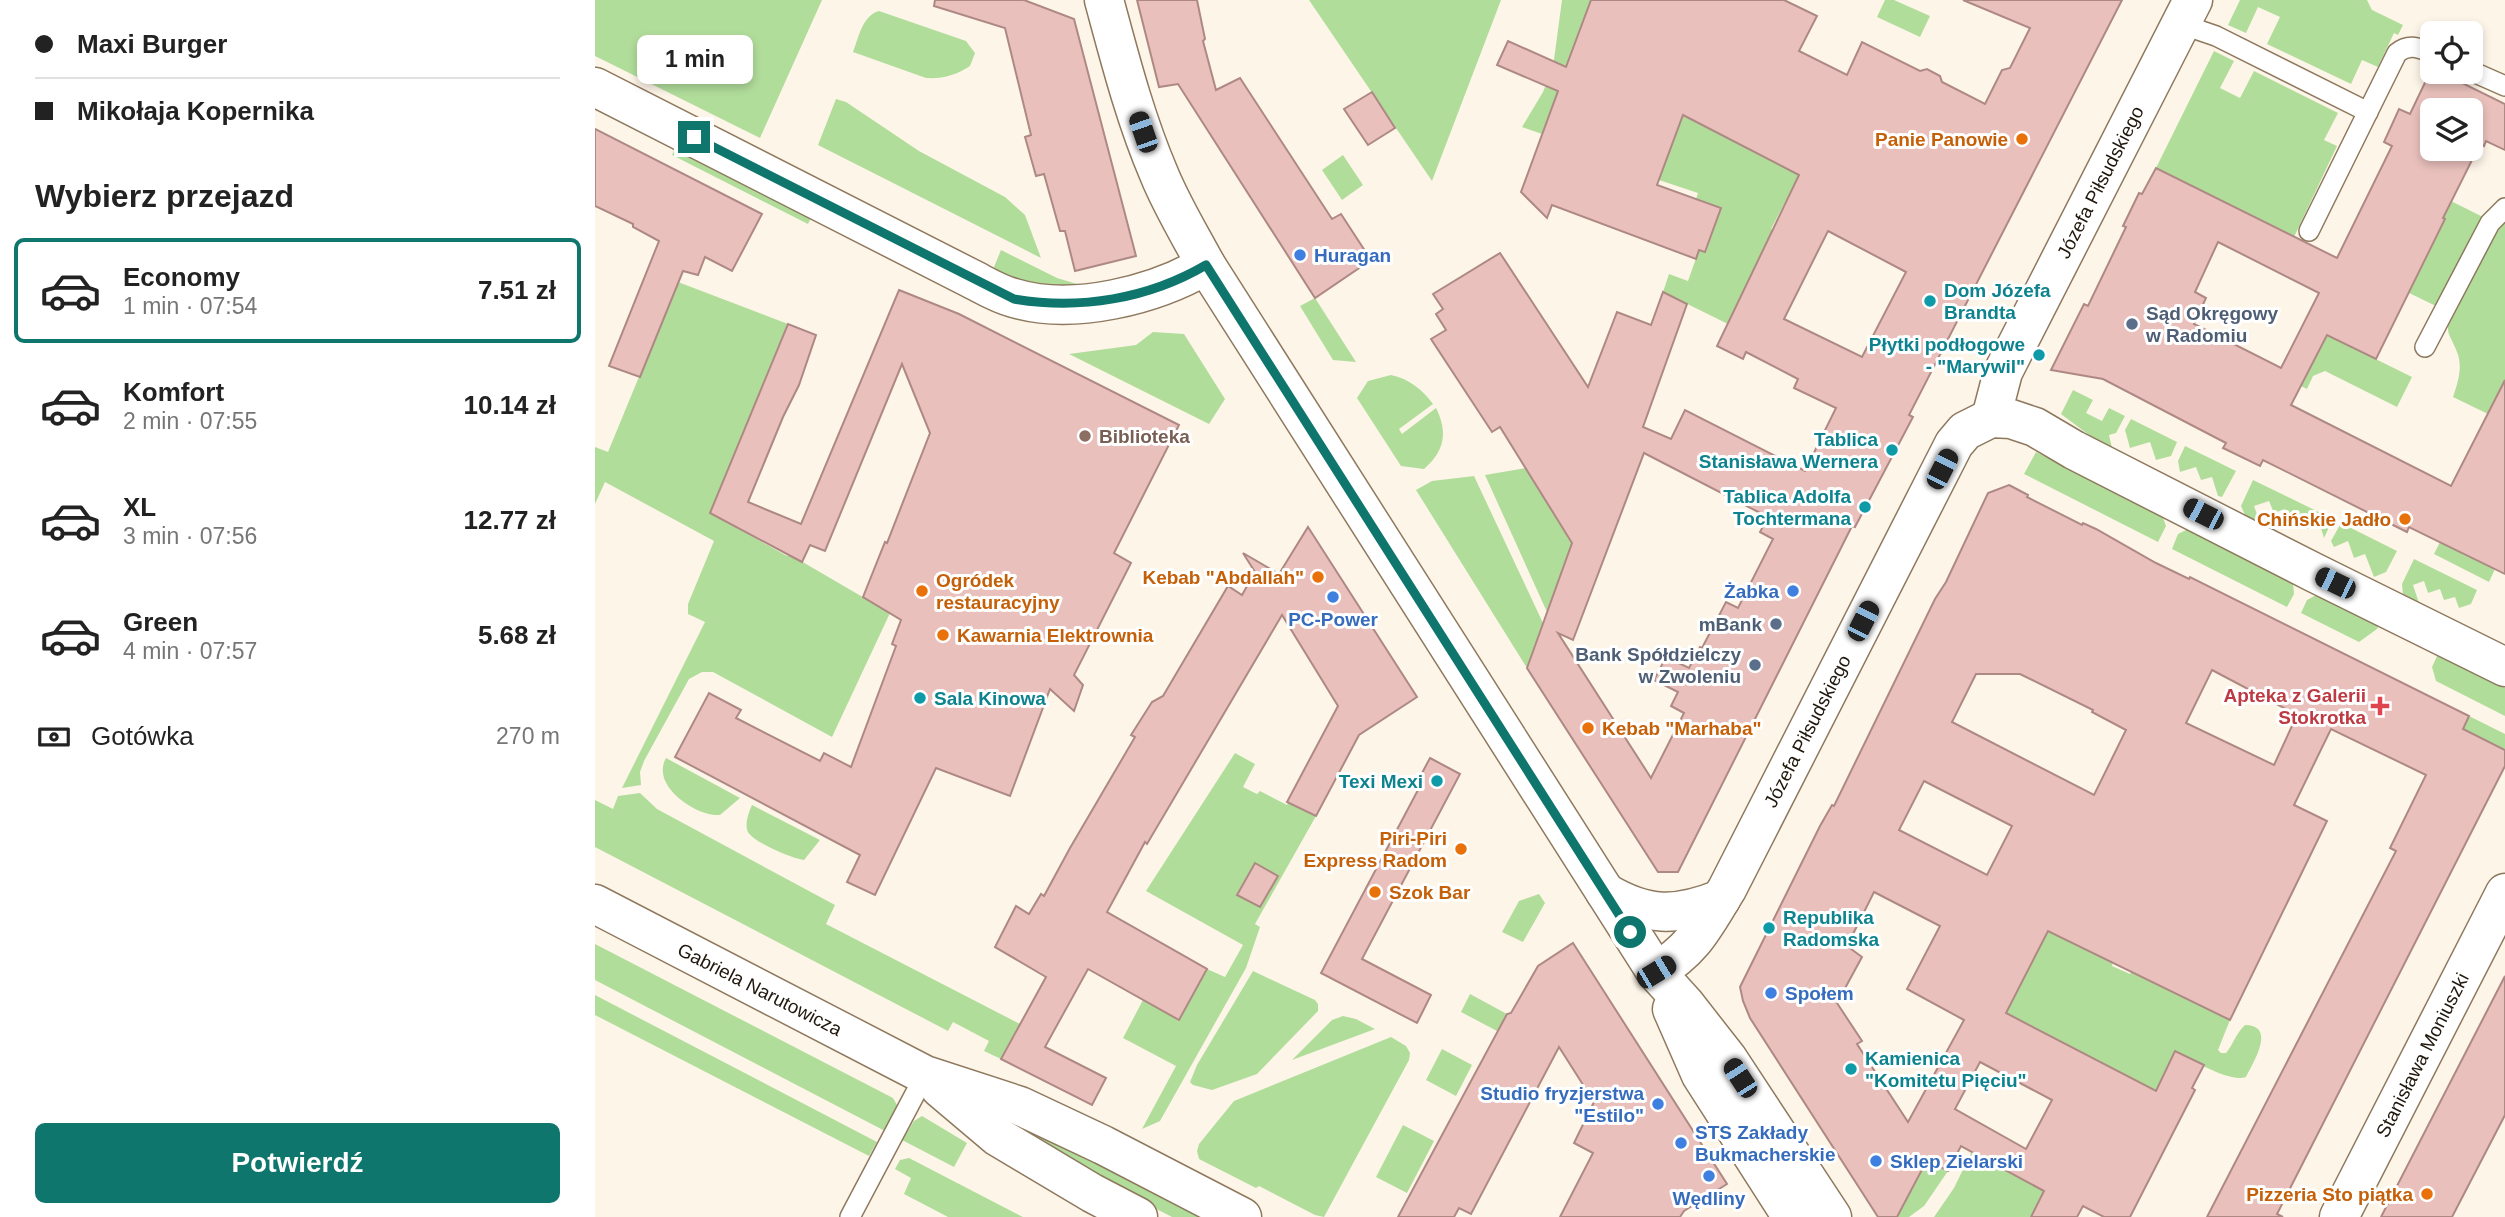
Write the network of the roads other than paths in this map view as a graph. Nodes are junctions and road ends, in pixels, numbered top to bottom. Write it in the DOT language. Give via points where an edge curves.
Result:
graph roads {
  1 [pos="1104,0"];
  2 [pos="2187,12"];
  3 [pos="2420,49"];
  4 [pos="2483,76"];
  5 [pos="2505,86"];
  6 [pos="595,87"];
  7 [pos="2368,112"];
  8 [pos="2505,208"];
  9 [pos="2309,231"];
  10 [pos="1206,265"];
  11 [pos="2425,347"];
  12 [pos="1991,418"];
  13 [pos="2505,667"];
  14 [pos="1605,892"];
  15 [pos="2505,893"];
  16 [pos="1721,899"];
  17 [pos="595,904"];
  18 [pos="1656,972"];
  19 [pos="925,1075"];
  20 [pos="850,1217"];
  21 [pos="1138,1217"];
  22 [pos="1242,1217"];
  23 [pos="1792,1217"];
  24 [pos="1832,1217"];
  25 [pos="2339,1217"];
  1 -- 10 [label="street" via="1148,147"];
  2 -- 7 [label="lane" via="2216,36"];
  2 -- 12 [label="street, Józefa Piłsudskiego" via="2003,372"];
  3 -- 7 [label="lane" via="2407,47 2397,53"];
  4 -- 5 [label="lane"];
  6 -- 10 [label="street" via="1014,299 1059,304 1116,298 1167,285"];
  7 -- 9 [label="lane"];
  8 -- 11 [label="lane" via="2490,223"];
  10 -- 14 [label="street"];
  12 -- 13 [label="street" via="2035,427"];
  12 -- 16 [label="street, Józefa Piłsudskiego" via="1965,430 1954,444"];
  14 -- 16 [label="street" via="1627,905 1663,912 1681,912"];
  14 -- 18 [label="street"];
  15 -- 25 [label="street, Stanisława Moniuszki"];
  16 -- 18 [label="street, Józefa Piłsudskiego" via="1689,948"];
  17 -- 19 [label="street, Gabriela Narutowicza"];
  18 -- 23 [label="street" via="1701,1075"];
  18 -- 24 [label="street" via="1728,1059"];
  19 -- 20 [label="lane"];
  19 -- 21 [label="street, Gabriela Narutowicza" via="998,1137"];
  19 -- 22 [label="street, Gabriela Narutowicza" via="1020,1107"];
}
